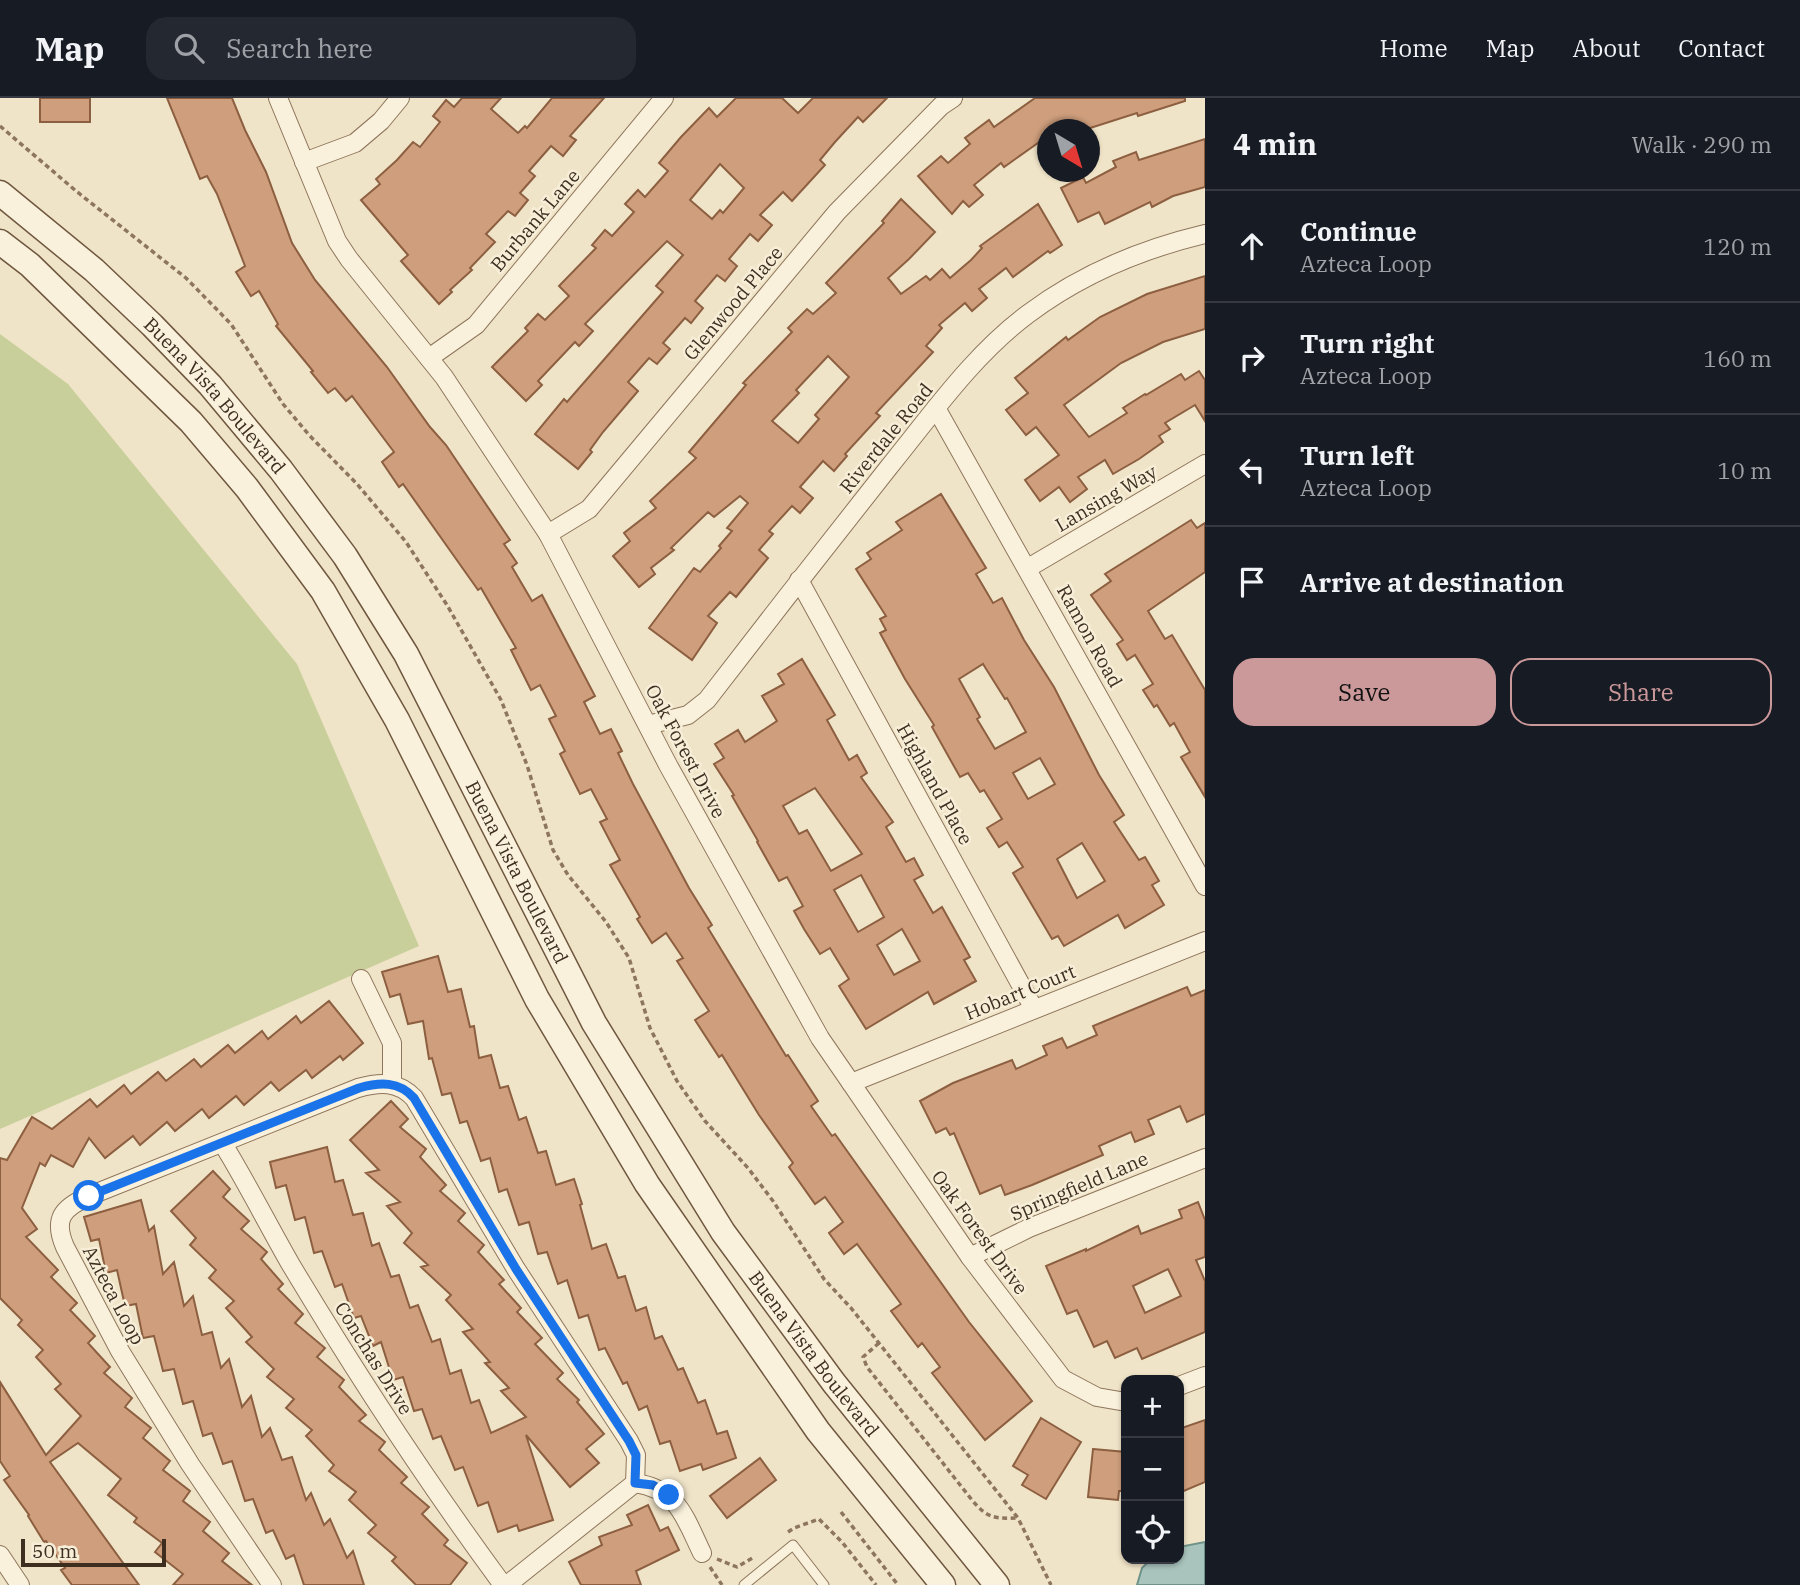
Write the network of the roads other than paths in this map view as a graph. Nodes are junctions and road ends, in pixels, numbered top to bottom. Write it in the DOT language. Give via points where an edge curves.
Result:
graph roads {
  1 [pos="278,98"];
  2 [pos="400,98"];
  3 [pos="664,98"];
  4 [pos="953,98"];
  5 [pos="304,162"];
  6 [pos="0,193"];
  7 [pos="1205,234"];
  8 [pos="0,242"];
  9 [pos="429,358"];
  10 [pos="936,408"];
  11 [pos="1205,464"];
  12 [pos="548,534"];
  13 [pos="1028,568"];
  14 [pos="799,580"];
  15 [pos="648,725"];
  16 [pos="1205,886"];
  17 [pos="1205,941"];
  18 [pos="361,979"];
  19 [pos="1034,1009"];
  20 [pos="851,1083"];
  21 [pos="392,1084"];
  22 [pos="223,1144"];
  23 [pos="1205,1158"];
  24 [pos="970,1258"];
  25 [pos="1205,1376"];
  26 [pos="1184,1385"];
  27 [pos="1121,1401"];
  28 [pos="635,1483"];
  29 [pos="702,1553"];
  30 [pos="0,1555"];
  31 [pos="20,1585"];
  32 [pos="272,1585"];
  33 [pos="505,1585"];
  34 [pos="744,1585"];
  35 [pos="824,1585"];
  36 [pos="943,1585"];
  37 [pos="997,1585"];
  1 -- 5 [label="street, Oak Forest Drive"];
  2 -- 5 [label="street" via="355,143"];
  3 -- 9 [label="street, Burbank Lane" via="475,325"];
  4 -- 12 [label="street, Glenwood Place" via="837,212 589,509"];
  5 -- 9 [label="street, Oak Forest Drive" via="337,241"];
  6 -- 37 [label="main road, Buena Vista Boulevard" via="94,270 210,385 345,556 407,654 594,1023 723,1232 834,1383"];
  7 -- 10 [label="street, Riverdale Road" via="1164,244 1095,272 1028,314 979,358"];
  8 -- 36 [label="main road, Buena Vista Boulevard" via="30,265 191,422 247,488 323,591 397,720 537,999 647,1184 818,1431"];
  9 -- 12 [label="street, Oak Forest Drive"];
  10 -- 13 [label="street, Ramon Road"];
  10 -- 14 [label="street, Riverdale Road"];
  11 -- 13 [label="street, Lansing Way"];
  12 -- 15 [label="street, Oak Forest Drive"];
  13 -- 16 [label="street, Ramon Road"];
  14 -- 15 [label="street, Riverdale Road" via="707,700 688,715"];
  14 -- 19 [label="street, Highland Place"];
  15 -- 20 [label="street, Oak Forest Drive" via="820,1038"];
  17 -- 19 [label="street, Hobart Court"];
  18 -- 21 [label="street" via="392,1043"];
  19 -- 20 [label="street, Hobart Court"];
  20 -- 24 [label="street, Oak Forest Drive"];
  21 -- 22 [label="street, Azteca Loop" via="359,1088"];
  21 -- 28 [label="street" via="407,1089 414,1098 516,1269 629,1441 636,1455"];
  22 -- 32 [label="street, Azteca Loop" via="75,1202 64,1211 59,1233 120,1351"];
  22 -- 33 [label="street, Conchas Drive" via="378,1404"];
  23 -- 24 [label="street, Springfield Lane" via="1029,1228"];
  24 -- 27 [label="street, Oak Forest Drive" via="1063,1379 1097,1397"];
  25 -- 26 [label="street"];
  28 -- 29 [label="street" via="653,1485 669,1495"];
  28 -- 33 [label="street"];
  30 -- 31 [label="street"];
  34 -- 35 [label="lane" via="793,1545"];
}
